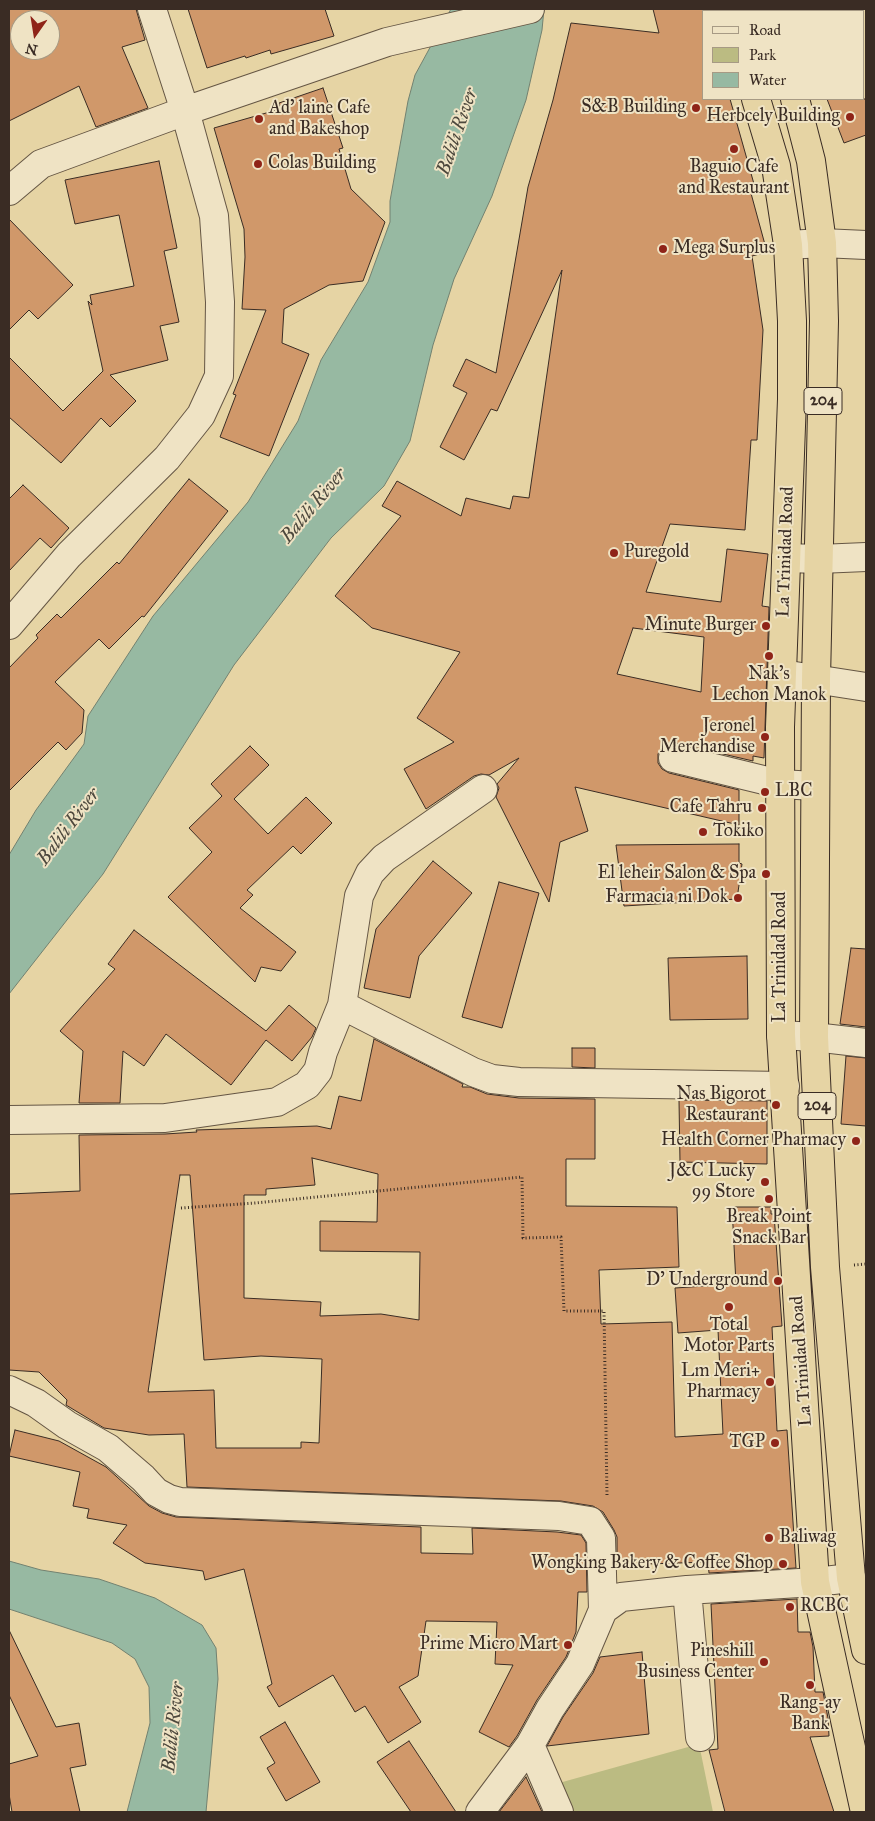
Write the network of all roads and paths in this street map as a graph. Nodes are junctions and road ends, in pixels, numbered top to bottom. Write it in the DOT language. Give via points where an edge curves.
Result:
graph roads {
  1 [pos="152,9"];
  2 [pos="530,9"];
  3 [pos="756,100"];
  4 [pos="795,100"];
  5 [pos="185,111"];
  6 [pos="9,191"];
  7 [pos="822,243"];
  8 [pos="788,244"];
  9 [pos="866,245"];
  10 [pos="866,557"];
  11 [pos="786,558"];
  12 [pos="819,559"];
  13 [pos="9,625"];
  14 [pos="782,674"];
  15 [pos="816,679"];
  16 [pos="866,687"];
  17 [pos="672,758"];
  18 [pos="780,784"];
  19 [pos="815,786"];
  20 [pos="483,789"];
  21 [pos="781,938"];
  22 [pos="814,941"];
  23 [pos="342,1005"];
  24 [pos="781,1035"];
  25 [pos="814,1037"];
  26 [pos="866,1043"];
  27 [pos="785,1086"];
  28 [pos="9,1120"];
  29 [pos="181,1208"];
  30 [pos="9,1390"];
  31 [pos="601,1538"];
  32 [pos="850,1578"];
  33 [pos="815,1582"];
  34 [pos="687,1590"];
  35 [pos="603,1610"];
  36 [pos="866,1650"];
  37 [pos="700,1737"];
  38 [pos="530,1745"];
  39 [pos="480,1812"];
  40 [pos="559,1812"];
  41 [pos="865,1812"];
  1 -- 5 [label="street"];
  2 -- 5 [label="street" via="386,42"];
  3 -- 8 [label="highway, La Trinidad Road / 204" via="776,166"];
  4 -- 7 [label="highway, La Trinidad Road / 204" via="811,161"];
  5 -- 6 [label="street" via="41,164"];
  5 -- 13 [label="street" via="214,216 220,302 219,376 201,415 167,458 69,555"];
  7 -- 8 [label="street"];
  7 -- 9 [label="street"];
  7 -- 12 [label="highway, La Trinidad Road / 204" via="824,321"];
  8 -- 11 [label="highway, La Trinidad Road / 204" via="792,399"];
  10 -- 12 [label="street"];
  11 -- 12 [label="street"];
  11 -- 14 [label="highway, La Trinidad Road / 204"];
  12 -- 15 [label="highway, La Trinidad Road / 204"];
  14 -- 15 [label="street"];
  14 -- 18 [label="highway, La Trinidad Road / 204"];
  15 -- 16 [label="street"];
  15 -- 19 [label="highway, La Trinidad Road / 204"];
  17 -- 18 [label="street"];
  18 -- 19 [label="street"];
  18 -- 21 [label="highway, La Trinidad Road / 204"];
  19 -- 22 [label="highway, La Trinidad Road / 204"];
  20 -- 23 [label="street" via="384,858 370,873 359,896"];
  21 -- 22 [label="highway"];
  21 -- 24 [label="highway, La Trinidad Road / 204"];
  22 -- 25 [label="highway, La Trinidad Road / 204"];
  23 -- 27 [label="street" via="492,1079"];
  23 -- 28 [label="street" via="318,1070 307,1086 277,1102 165,1118"];
  24 -- 25 [label="street"];
  24 -- 27 [label="highway, La Trinidad Road / 204"];
  25 -- 26 [label="street"];
  25 -- 32 [label="highway, La Trinidad Road / 204" via="825,1267"];
  27 -- 33 [label="highway, La Trinidad Road / 204"];
  29 -- 31 [label="path" via="522,1177 523,1238 561,1237 564,1311 604,1311 607,1514"];
  30 -- 31 [label="street" via="108,1448 156,1492 180,1502 559,1516 590,1521"];
  31 -- 35 [label="street"];
  32 -- 33 [label="street"];
  32 -- 36 [label="highway, La Trinidad Road / 204"];
  33 -- 34 [label="street"];
  33 -- 41 [label="highway, La Trinidad Road / 204"];
  34 -- 35 [label="street" via="621,1597"];
  34 -- 37 [label="street"];
  35 -- 38 [label="street" via="580,1664"];
  38 -- 39 [label="street"];
  38 -- 40 [label="street"];
}
